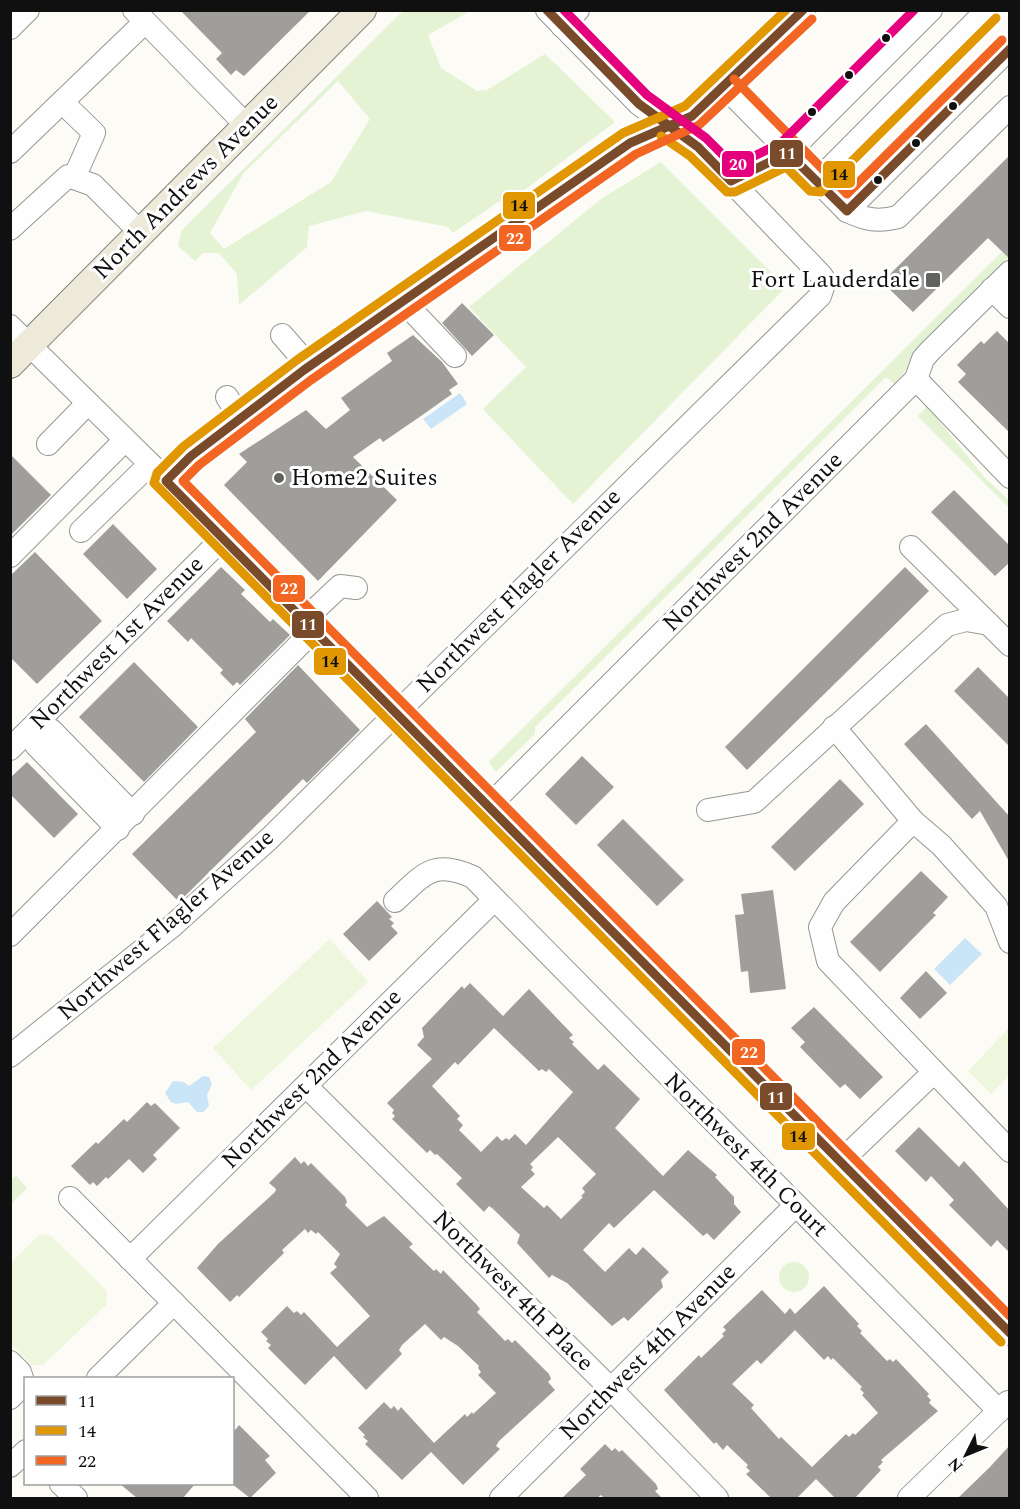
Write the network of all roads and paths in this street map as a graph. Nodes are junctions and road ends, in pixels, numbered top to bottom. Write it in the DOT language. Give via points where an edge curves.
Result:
graph roads {
  1 [pos="28,10"];
  2 [pos="362,10"];
  3 [pos="804,10"];
  4 [pos="931,10"];
  5 [pos="987,10"];
  6 [pos="139,16"];
  7 [pos="563,16"];
  8 [pos="10,28"];
  9 [pos="1010,48"];
  10 [pos="725,87"];
  11 [pos="62,102"];
  12 [pos="1010,107"];
  13 [pos="668,126"];
  14 [pos="248,127"];
  15 [pos="10,152"];
  16 [pos="789,153"];
  17 [pos="74,178"];
  18 [pos="731,181"];
  19 [pos="816,181"];
  20 [pos="847,211"];
  21 [pos="10,229"];
  22 [pos="140,232"];
  23 [pos="1010,272"];
  24 [pos="992,289"];
  25 [pos="402,300"];
  26 [pos="1010,307"];
  27 [pos="282,335"];
  28 [pos="16,345"];
  29 [pos="455,356"];
  30 [pos="309,366"];
  31 [pos="916,379"];
  32 [pos="226,397"];
  33 [pos="87,404"];
  34 [pos="240,418"];
  35 [pos="124,441"];
  36 [pos="48,444"];
  37 [pos="150,464"];
  38 [pos="1006,465"];
  39 [pos="166,481"];
  40 [pos="81,531"];
  41 [pos="224,537"];
  42 [pos="911,547"];
  43 [pos="10,556"];
  44 [pos="356,588"];
  45 [pos="989,624"];
  46 [pos="309,625"];
  47 [pos="1010,645"];
  48 [pos="396,713"];
  49 [pos="834,727"];
  50 [pos="31,729"];
  51 [pos="10,749"];
  52 [pos="488,807"];
  53 [pos="708,810"];
  54 [pos="913,821"];
  55 [pos="125,822"];
  56 [pos="494,900"];
  57 [pos="395,901"];
  58 [pos="10,935"];
  59 [pos="1010,942"];
  60 [pos="10,1056"];
  61 [pos="933,1073"];
  62 [pos="306,1086"];
  63 [pos="1010,1151"];
  64 [pos="839,1163"];
  65 [pos="70,1198"];
  66 [pos="796,1206"];
  67 [pos="130,1259"];
  68 [pos="174,1303"];
  69 [pos="1010,1334"];
  70 [pos="10,1362"];
  71 [pos="99,1377"];
  72 [pos="611,1389"];
  73 [pos="10,1398"];
  74 [pos="1004,1406"];
  75 [pos="24,1453"];
  76 [pos="10,1466"];
  77 [pos="62,1485"];
  78 [pos="76,1498"];
  79 [pos="367,1498"];
  80 [pos="501,1498"];
  81 [pos="717,1498"];
  82 [pos="909,1498"];
  1 -- 8 [label="street"];
  2 -- 14 [label="main road, North Andrews Avenue"];
  3 -- 10 [label="street"];
  4 -- 16 [label="street"];
  5 -- 19 [label="street"];
  6 -- 11 [label="street"];
  6 -- 14 [label="street"];
  7 -- 13 [label="street" via="639,104"];
  9 -- 20 [label="street"];
  10 -- 13 [label="street" via="692,116"];
  10 -- 16 [label="street"];
  11 -- 15 [label="street"];
  11 -- 17 [label="street" via="94,133"];
  12 -- 20 [label="street" via="898,217 880,221"];
  13 -- 18 [label="street" via="698,147"];
  13 -- 25 [label="street" via="630,143"];
  14 -- 22 [label="main road, North Andrews Avenue"];
  16 -- 18 [label="street"];
  16 -- 19 [label="street"];
  17 -- 21 [label="street" via="68,176"];
  17 -- 22 [label="street" via="93,184"];
  18 -- 48 [label="street, Northwest Flagler Avenue" via="825,281 820,296"];
  19 -- 20 [label="street"];
  22 -- 28 [label="main road, North Andrews Avenue"];
  23 -- 24 [label="street, Northwest 2nd Avenue"];
  24 -- 26 [label="street"];
  24 -- 31 [label="street, Northwest 2nd Avenue" via="923,359"];
  25 -- 29 [label="street"];
  25 -- 30 [label="street"];
  27 -- 30 [label="street"];
  28 -- 33 [label="street"];
  30 -- 34 [label="street"];
  31 -- 38 [label="street"];
  31 -- 52 [label="street, Northwest 2nd Avenue"];
  32 -- 34 [label="street"];
  33 -- 35 [label="street"];
  33 -- 36 [label="street"];
  34 -- 39 [label="street"];
  35 -- 37 [label="street"];
  35 -- 43 [label="street"];
  37 -- 39 [label="street"];
  37 -- 40 [label="street"];
  39 -- 41 [label="street"];
  41 -- 46 [label="street"];
  41 -- 50 [label="street, Northwest 1st Avenue"];
  42 -- 45 [label="street"];
  44 -- 46 [label="street" via="340,586"];
  45 -- 47 [label="street"];
  45 -- 49 [label="street" via="966,620 947,625"];
  46 -- 48 [label="street"];
  46 -- 55 [label="street"];
  48 -- 52 [label="street"];
  48 -- 60 [label="street, Northwest Flagler Avenue" via="270,838 170,928"];
  49 -- 53 [label="street" via="754,802"];
  49 -- 54 [label="street"];
  50 -- 51 [label="street, Northwest 1st Avenue"];
  50 -- 55 [label="street" via="36,745"];
  52 -- 64 [label="street"];
  54 -- 59 [label="street" via="941,845 996,906"];
  54 -- 61 [label="street" via="834,902 820,927 828,961"];
  55 -- 58 [label="street"];
  56 -- 57 [label="street, Northwest 4th Court" via="473,877 456,869 438,868 424,873"];
  56 -- 62 [label="street, Northwest 2nd Avenue"];
  56 -- 66 [label="street, Northwest 4th Court"];
  61 -- 63 [label="street"];
  61 -- 64 [label="street"];
  62 -- 67 [label="street, Northwest 2nd Avenue"];
  62 -- 72 [label="street, Northwest 4th Place"];
  64 -- 69 [label="street"];
  65 -- 67 [label="street"];
  66 -- 72 [label="street, Northwest 4th Avenue"];
  66 -- 74 [label="street, Northwest 4th Court"];
  67 -- 68 [label="street"];
  68 -- 71 [label="street"];
  68 -- 79 [label="street"];
  70 -- 73 [label="street" via="20,1372 24,1384"];
  72 -- 80 [label="street, Northwest 4th Avenue"];
  72 -- 81 [label="street, Northwest 4th Place"];
  74 -- 82 [label="street"];
  75 -- 76 [label="street"];
  77 -- 78 [label="street"];
}
